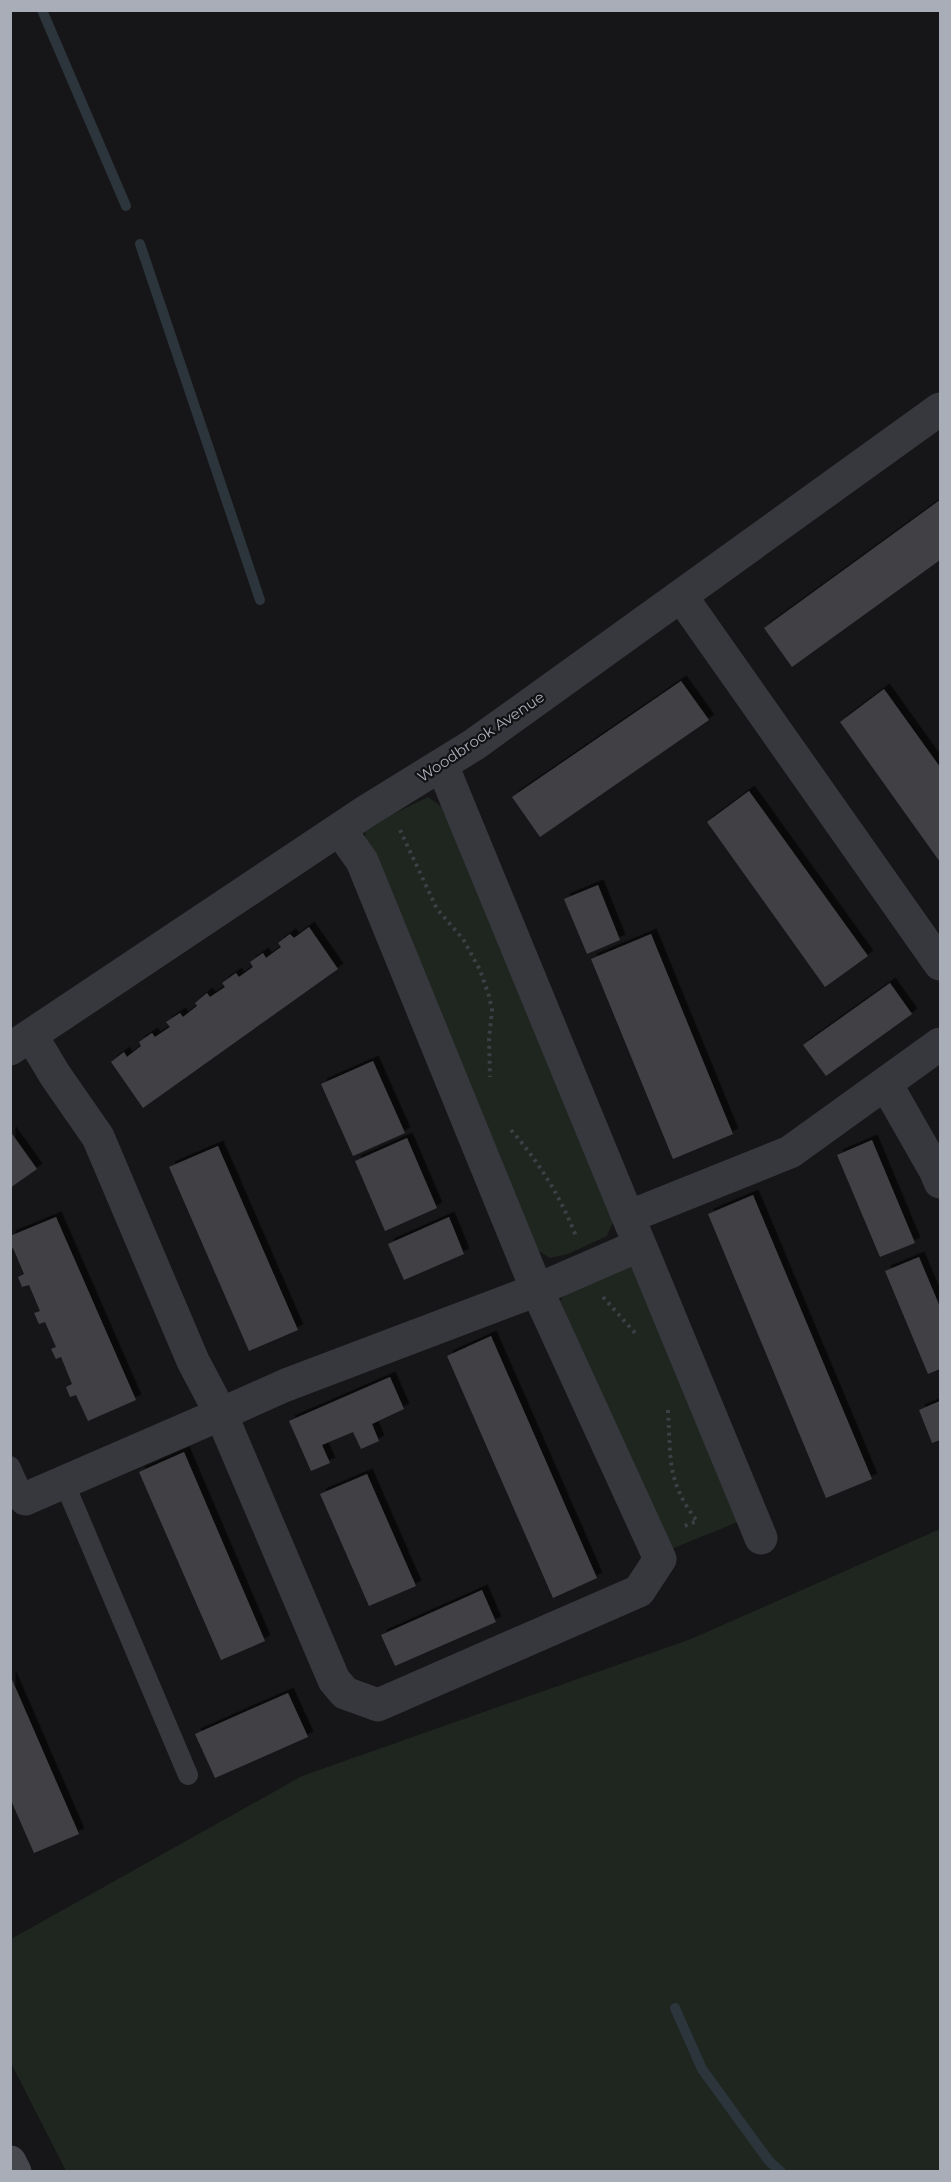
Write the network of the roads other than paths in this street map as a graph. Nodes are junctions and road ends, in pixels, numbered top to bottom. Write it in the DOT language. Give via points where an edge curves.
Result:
graph roads {
  1 [pos="940,409"];
  2 [pos="681,596"];
  3 [pos="442,765"];
  4 [pos="340,830"];
  5 [pos="940,964"];
  6 [pos="21,1042"];
  7 [pos="940,1044"];
  8 [pos="886,1084"];
  9 [pos="940,1182"];
  10 [pos="634,1231"];
  11 [pos="537,1290"];
  12 [pos="221,1414"];
  13 [pos="10,1466"];
  14 [pos="64,1482"];
  15 [pos="25,1499"];
  16 [pos="761,1538"];
  17 [pos="188,1775"];
  18 [pos="10,2162"];
  19 [pos="15,2172"];
  1 -- 2 [label="street, Woodbrook Avenue"];
  2 -- 3 [label="street, Woodbrook Avenue"];
  2 -- 5 [label="street"];
  3 -- 4 [label="street, Woodbrook Avenue"];
  3 -- 10 [label="street"];
  4 -- 6 [label="street, Woodbrook Avenue"];
  4 -- 11 [label="street" via="362,861"];
  6 -- 12 [label="street" via="55,1075 98,1137"];
  7 -- 8 [label="street"];
  8 -- 9 [label="street"];
  8 -- 10 [label="street" via="790,1152"];
  10 -- 11 [label="street" via="588,1268"];
  10 -- 16 [label="street"];
  11 -- 12 [label="street" via="286,1385"];
  11 -- 12 [label="street" via="660,1559 639,1591 378,1705 345,1693 334,1680"];
  12 -- 14 [label="street"];
  13 -- 15 [label="lane"];
  14 -- 15 [label="street"];
  14 -- 17 [label="lane"];
  18 -- 19 [label="main road"];
}
